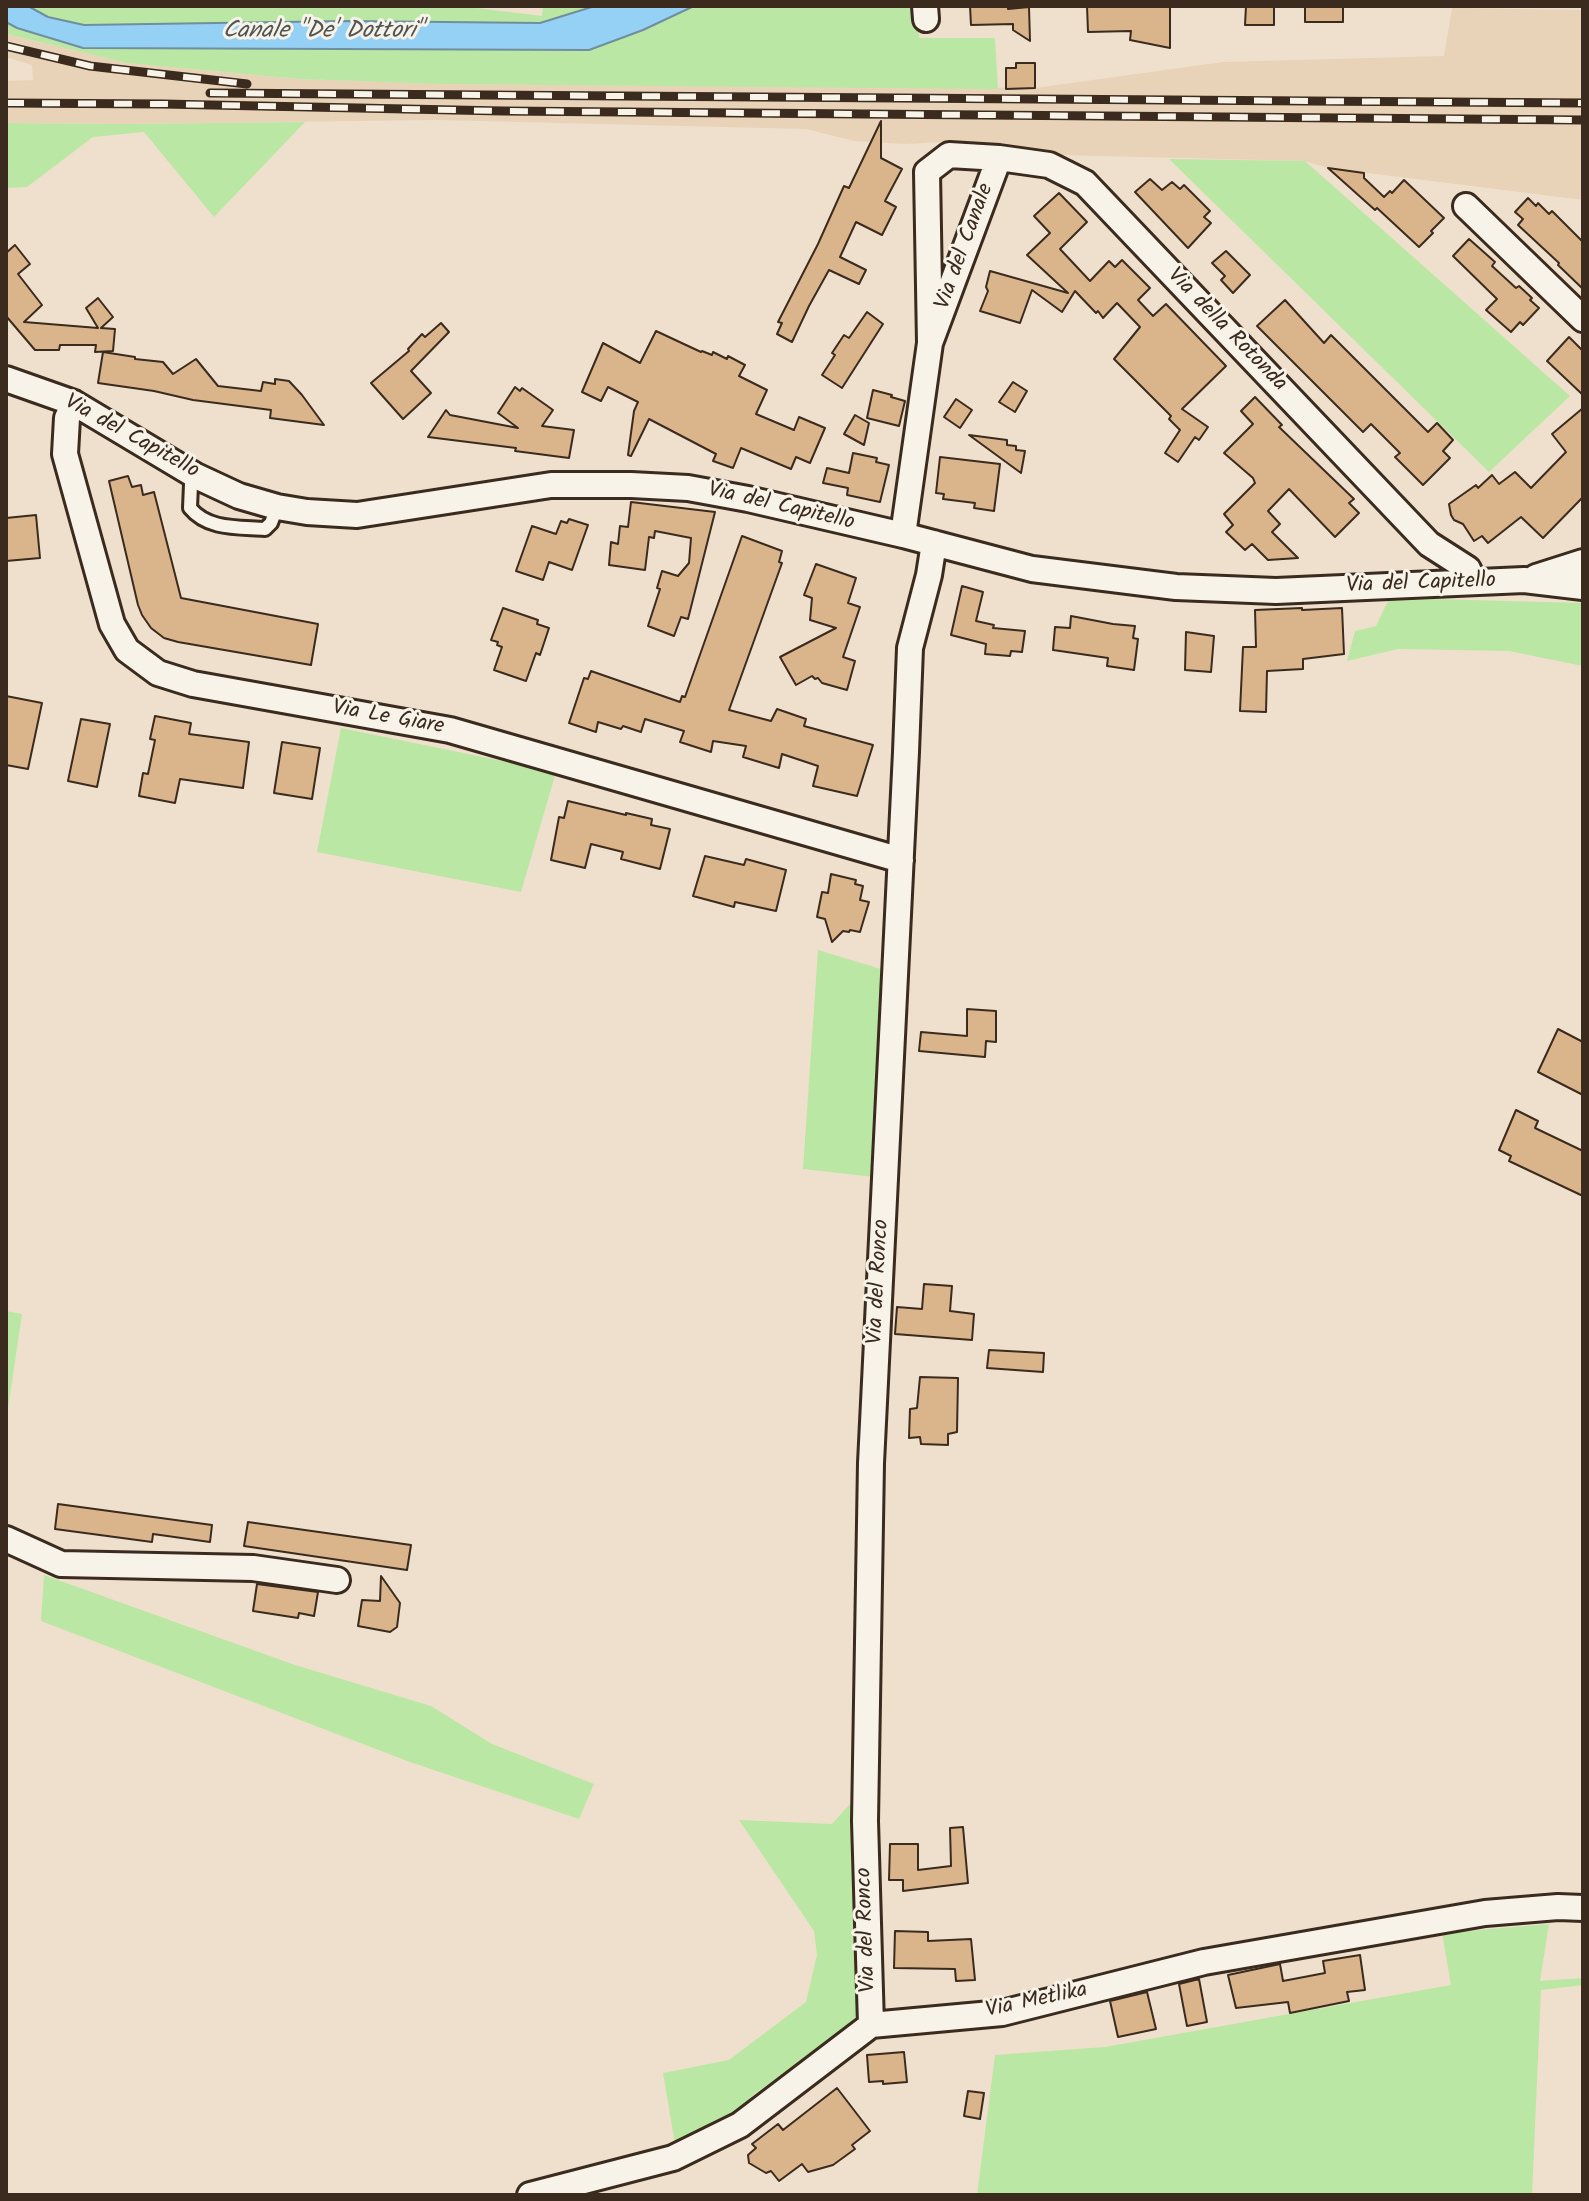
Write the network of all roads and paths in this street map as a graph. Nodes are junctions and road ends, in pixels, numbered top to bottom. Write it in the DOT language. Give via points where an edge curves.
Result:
graph roads {
  1 [pos="999,158"];
  2 [pos="1466,206"];
  3 [pos="1583,319"];
  4 [pos="930,343"];
  5 [pos="6,379"];
  6 [pos="74,403"];
  7 [pos="196,476"];
  8 [pos="277,507"];
  9 [pos="903,535"];
  10 [pos="934,543"];
  11 [pos="1429,544"];
  12 [pos="1583,562"];
  13 [pos="1524,580"];
  14 [pos="1473,582"];
  15 [pos="1426,584"];
  16 [pos="1583,587"];
  17 [pos="901,860"];
  18 [pos="6,1539"];
  19 [pos="337,1580"];
  20 [pos="1583,1908"];
  21 [pos="871,2025"];
  22 [pos="530,2195"];
  1 -- 4 [label="street, Via del Canale"];
  1 -- 4 [label="street, Via del Canale" via="949,155 927,172"];
  1 -- 11 [label="street, Via della Rotonda" via="1049,165 1085,183"];
  2 -- 3 [label="street"];
  4 -- 9 [label="street, Via del Canale"];
  5 -- 6 [label="street, Via del Capitello"];
  6 -- 7 [label="street, Via del Capitello"];
  6 -- 17 [label="street, Via Le Giare" via="67,418 65,454 112,624 127,650 158,673 193,684 450,730"];
  7 -- 8 [label="street, Via del Capitello"];
  7 -- 8 [label="lane" via="190,508 215,525 265,529"];
  8 -- 9 [label="street, Via del Capitello" via="357,515 551,485 631,485 748,499"];
  9 -- 10 [label="street, Via del Capitello"];
  10 -- 15 [label="street, Via del Capitello" via="1032,569 1176,587 1276,591"];
  10 -- 17 [label="street, Via del Ronco" via="910,648"];
  11 -- 14 [label="street, Via della Rotonda" via="1468,569"];
  11 -- 15 [label="street"];
  12 -- 13 [label="street"];
  13 -- 14 [label="street, Via del Capitello"];
  13 -- 16 [label="street, Via del Capitello"];
  14 -- 15 [label="street, Via del Capitello"];
  17 -- 21 [label="street, Via del Ronco" via="871,1463 865,1821"];
  18 -- 19 [label="street" via="61,1564 253,1568"];
  20 -- 21 [label="street, Via Metlika" via="1485,1913 1204,1962 1002,2013"];
  21 -- 22 [label="street" via="740,2125 673,2158"];
}
